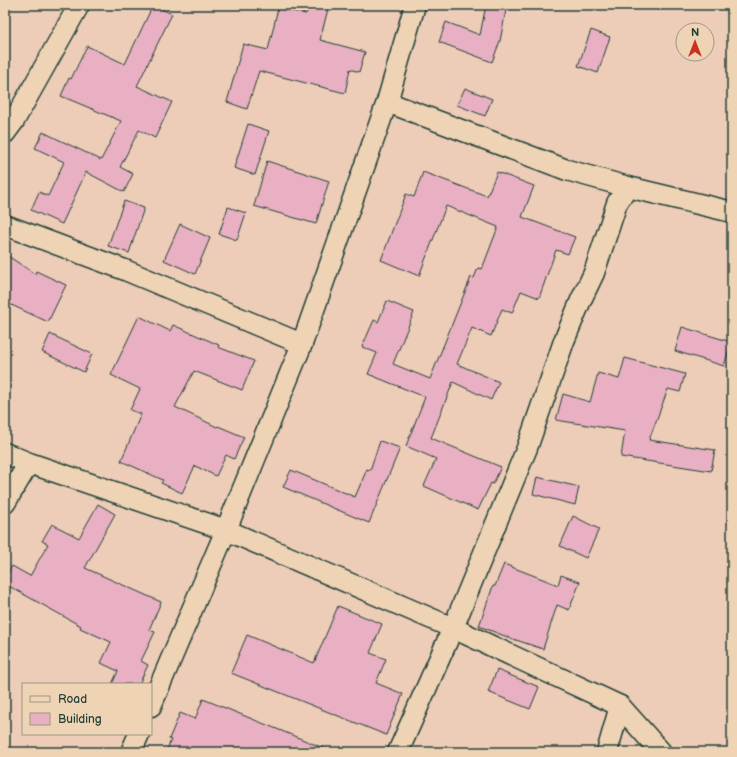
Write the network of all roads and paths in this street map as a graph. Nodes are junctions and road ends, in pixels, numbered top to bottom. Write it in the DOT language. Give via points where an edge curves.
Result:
graph roads {
  1 [pos="79,5"];
  2 [pos="415,5"];
  3 [pos="387,102"];
  4 [pos="5,133"];
  5 [pos="628,187"];
  6 [pos="732,212"];
  7 [pos="5,225"];
  8 [pos="302,344"];
  9 [pos="5,453"];
  10 [pos="29,464"];
  11 [pos="5,503"];
  12 [pos="226,530"];
  13 [pos="453,628"];
  14 [pos="152,704"];
  15 [pos="620,706"];
  16 [pos="139,735"];
  17 [pos="131,752"];
  18 [pos="398,752"];
  19 [pos="607,752"];
  20 [pos="661,752"];
  1 -- 4 [label="street"];
  2 -- 3 [label="street"];
  3 -- 5 [label="street" via="567,170"];
  3 -- 8 [label="street"];
  5 -- 6 [label="street"];
  5 -- 13 [label="street" via="618,203 594,273 564,341 527,448"];
  7 -- 8 [label="street" via="125,270"];
  8 -- 12 [label="street"];
  9 -- 10 [label="street"];
  10 -- 11 [label="street"];
  10 -- 12 [label="street"];
  12 -- 13 [label="street"];
  12 -- 14 [label="street"];
  13 -- 15 [label="street"];
  13 -- 18 [label="street"];
  15 -- 19 [label="street"];
  15 -- 20 [label="street"];
  16 -- 17 [label="street"];
}
